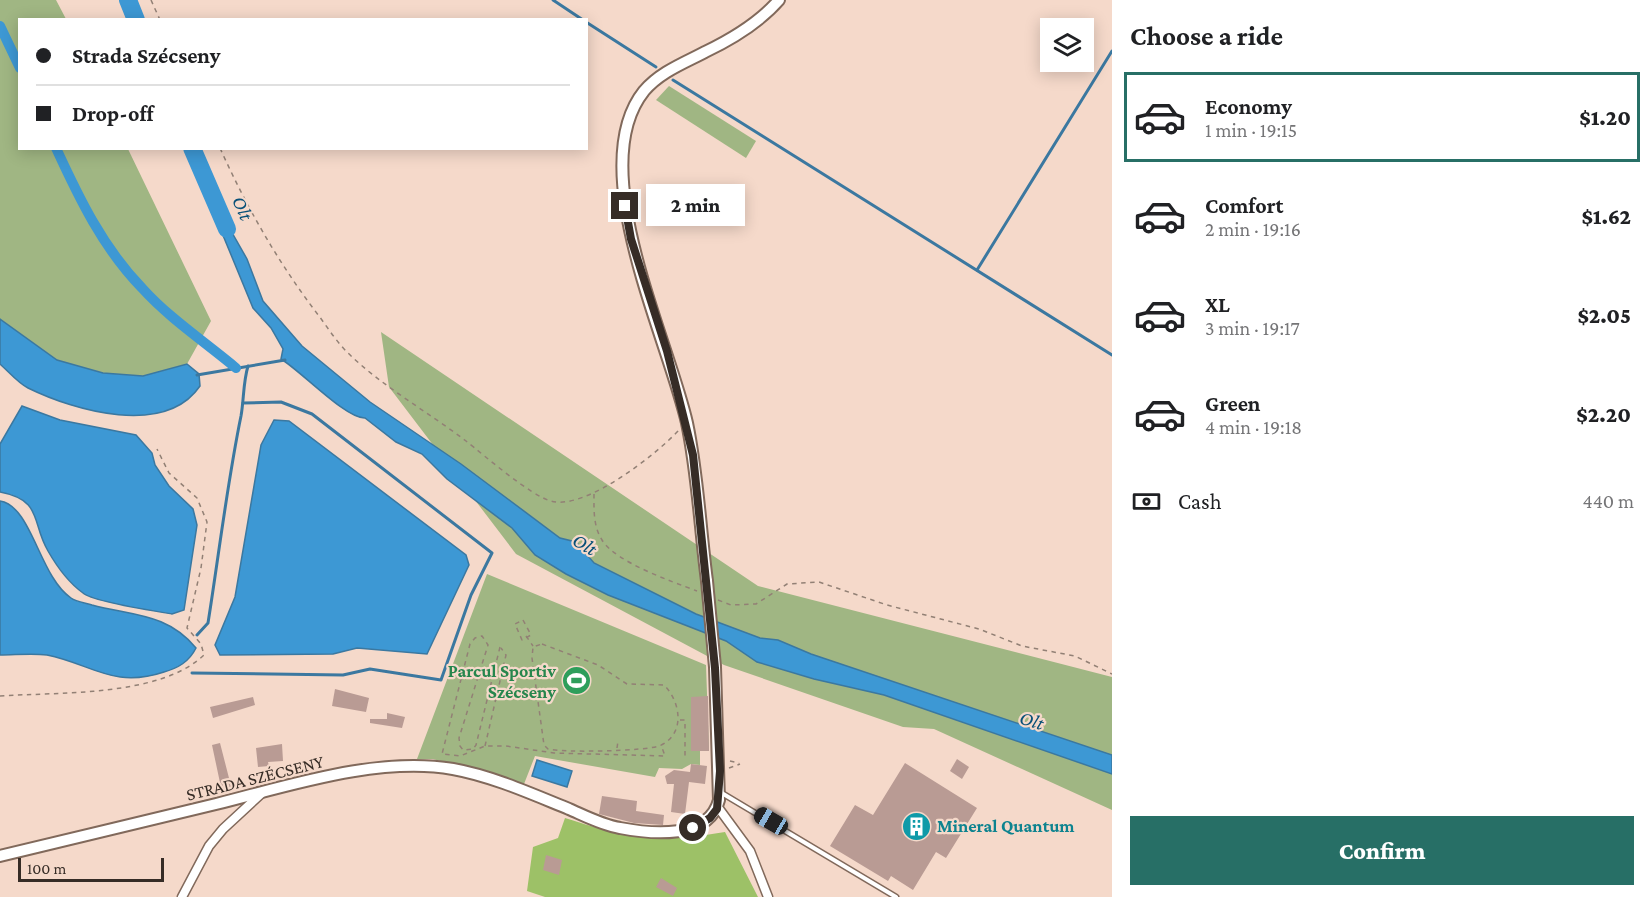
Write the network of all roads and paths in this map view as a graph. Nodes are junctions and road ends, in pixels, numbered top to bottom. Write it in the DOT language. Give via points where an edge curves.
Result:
graph roads {
  1 [pos="152,0"];
  2 [pos="779,0"];
  3 [pos="159,18"];
  4 [pos="221,150"];
  5 [pos="687,422"];
  6 [pos="157,449"];
  7 [pos="594,493"];
  8 [pos="702,593"];
  9 [pos="712,597"];
  10 [pos="527,636"];
  11 [pos="533,646"];
  12 [pos="1112,674"];
  13 [pos="0,696"];
  14 [pos="679,720"];
  15 [pos="618,741"];
  16 [pos="661,745"];
  17 [pos="485,746"];
  18 [pos="617,749"];
  19 [pos="529,750"];
  20 [pos="554,752"];
  21 [pos="527,754"];
  22 [pos="685,757"];
  23 [pos="719,758"];
  24 [pos="719,775"];
  25 [pos="264,791"];
  26 [pos="719,792"];
  27 [pos="717,806"];
  28 [pos="0,856"];
  29 [pos="182,897"];
  30 [pos="768,897"];
  31 [pos="896,897"];
  1 -- 3 [label="path"];
  2 -- 5 [label="street" via="736,35 652,82 638,100 627,132 623,168 629,230"];
  4 -- 7 [label="path" via="240,193 275,252 351,356 519,482 551,501 567,502"];
  5 -- 7 [label="path" via="647,461"];
  5 -- 23 [label="street, bridge" via="715,668"];
  6 -- 13 [label="path" via="169,473 197,498 207,522 187,628 201,644 204,655 172,676 140,685"];
  7 -- 8 [label="path" via="595,520 602,541 631,564"];
  9 -- 12 [label="path" via="731,605 756,604 787,584 819,582 979,629 1022,646 1075,656"];
  10 -- 10 [label="path" via="531,635 523,620 514,624 522,640"];
  10 -- 11 [label="path"];
  11 -- 14 [label="path" via="543,644 592,662 627,684 664,685 678,709"];
  11 -- 20 [label="path" via="544,745"];
  14 -- 16 [label="path" via="671,738"];
  14 -- 22 [label="path" via="685,720"];
  15 -- 18 [label="path"];
  16 -- 18 [label="path"];
  16 -- 20 [label="path" via="665,756"];
  17 -- 17 [label="path" via="460,756 442,754 470,644 482,636 488,645 487,652 459,742 463,750 476,745 500,647 506,655"];
  17 -- 19 [label="path"];
  18 -- 20 [label="path"];
  19 -- 20 [label="path"];
  19 -- 21 [label="path"];
  23 -- 24 [label="street"];
  23 -- 24 [label="path" via="740,764"];
  24 -- 26 [label="street"];
  25 -- 27 [label="street, STRADA SZÉCSENY" via="312,778 433,767 474,774 619,828 687,830 710,818"];
  25 -- 28 [label="street, STRADA SZÉCSENY"];
  25 -- 29 [label="street" via="209,846"];
  26 -- 27 [label="street"];
  26 -- 31 [label="lane"];
  27 -- 30 [label="street" via="750,851"];
}
